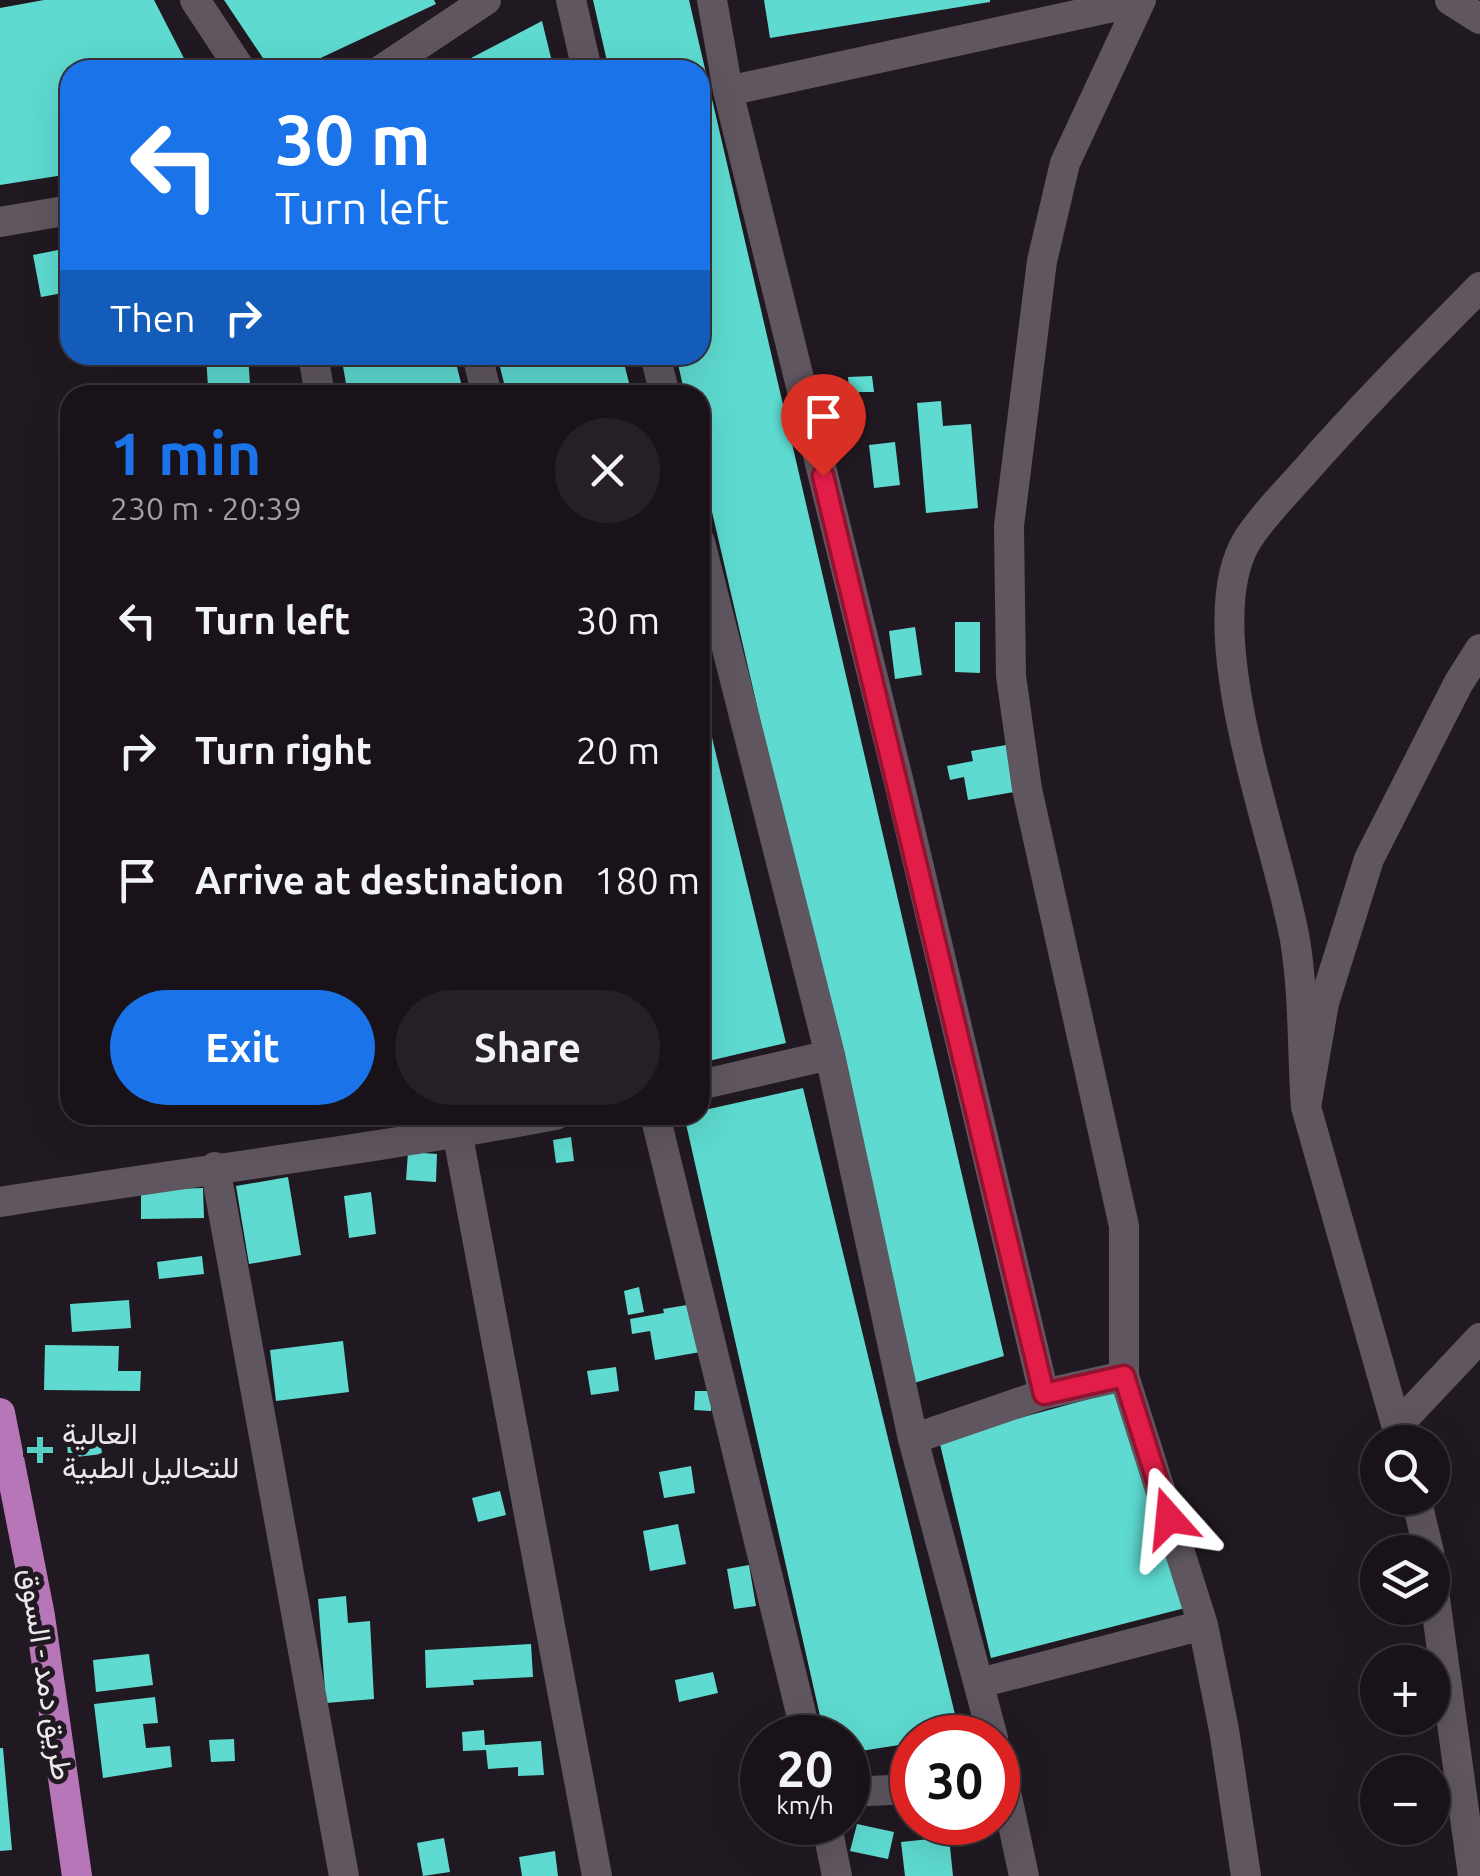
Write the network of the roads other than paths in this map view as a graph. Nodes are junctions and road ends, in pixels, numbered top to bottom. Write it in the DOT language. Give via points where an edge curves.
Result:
graph roads {
  1 [pos="195,0"];
  2 [pos="571,0"];
  3 [pos="712,0"];
  4 [pos="1450,0"];
  5 [pos="1140,1"];
  6 [pos="472,4"];
  7 [pos="1480,20"];
  8 [pos="234,60"];
  9 [pos="410,60"];
  10 [pos="586,60"];
  11 [pos="728,91"];
  12 [pos="60,212"];
  13 [pos="0,222"];
  14 [pos="1480,287"];
  15 [pos="710,581"];
  16 [pos="1480,650"];
  17 [pos="830,1055"];
  18 [pos="710,1084"];
  19 [pos="1306,1107"];
  20 [pos="450,1125"];
  21 [pos="456,1125"];
  22 [pos="657,1125"];
  23 [pos="215,1167"];
  24 [pos="0,1202"];
  25 [pos="1480,1338"];
  26 [pos="1124,1376"];
  27 [pos="1044,1394"];
  28 [pos="0,1413"];
  29 [pos="1396,1425"];
  30 [pos="1407,1425"];
  31 [pos="913,1438"];
  32 [pos="1203,1625"];
  33 [pos="1439,1625"];
  34 [pos="980,1682"];
  35 [pos="801,1715"];
  36 [pos="988,1715"];
  37 [pos="831,1845"];
  38 [pos="1016,1845"];
  39 [pos="78,1876"];
  40 [pos="344,1876"];
  41 [pos="597,1876"];
  42 [pos="837,1876"];
  43 [pos="1024,1876"];
  44 [pos="1246,1876"];
  45 [pos="1473,1876"];
  1 -- 8 [label="street"];
  2 -- 10 [label="street"];
  3 -- 11 [label="street"];
  4 -- 7 [label="street"];
  5 -- 11 [label="street"];
  5 -- 26 [label="street" via="1065,163 1053,210 1008,554 1011,676 1027,789 1124,1226"];
  6 -- 9 [label="street"];
  11 -- 27 [label="street"];
  12 -- 13 [label="street"];
  14 -- 19 [label="street" via="1276,504 1248,540 1232,583 1233,680 1295,941"];
  15 -- 17 [label="street"];
  16 -- 19 [label="street" via="1369,859 1324,1003"];
  17 -- 18 [label="street"];
  17 -- 31 [label="street"];
  19 -- 29 [label="street"];
  20 -- 23 [label="street"];
  21 -- 41 [label="street"];
  22 -- 35 [label="street"];
  23 -- 24 [label="street"];
  23 -- 40 [label="street"];
  25 -- 30 [label="street"];
  26 -- 27 [label="street"];
  26 -- 32 [label="street"];
  27 -- 31 [label="street"];
  28 -- 39 [label="main road, طريق دمد - السوق" via="40,1616"];
  31 -- 34 [label="street"];
  32 -- 34 [label="street"];
  32 -- 44 [label="street"];
  33 -- 45 [label="street"];
  34 -- 36 [label="street"];
  37 -- 42 [label="street"];
  38 -- 43 [label="street"];
}
